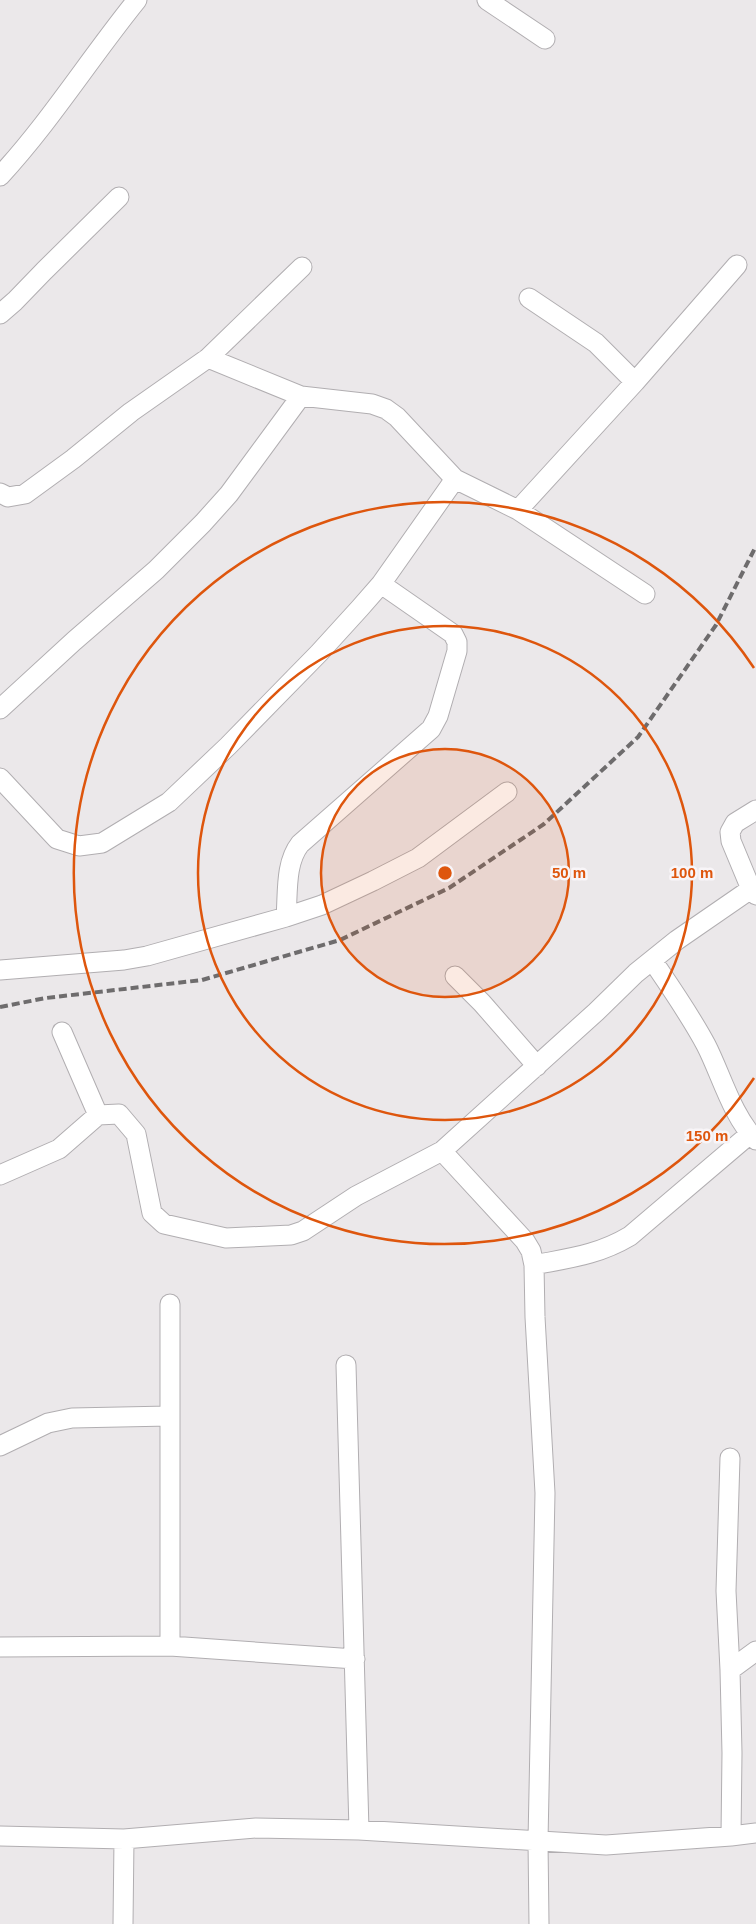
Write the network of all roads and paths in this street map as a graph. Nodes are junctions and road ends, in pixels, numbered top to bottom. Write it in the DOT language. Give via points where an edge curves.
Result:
graph roads {
  1 [pos="136,0"];
  2 [pos="488,0"];
  3 [pos="545,40"];
  4 [pos="0,176"];
  5 [pos="118,197"];
  6 [pos="737,265"];
  7 [pos="302,267"];
  8 [pos="529,298"];
  9 [pos="0,314"];
  10 [pos="208,358"];
  11 [pos="635,382"];
  12 [pos="301,396"];
  13 [pos="455,479"];
  14 [pos="0,493"];
  15 [pos="518,510"];
  16 [pos="381,584"];
  17 [pos="645,594"];
  18 [pos="0,709"];
  19 [pos="0,778"];
  20 [pos="507,792"];
  21 [pos="756,810"];
  22 [pos="754,892"];
  23 [pos="286,917"];
  24 [pos="652,960"];
  25 [pos="0,970"];
  26 [pos="455,976"];
  27 [pos="62,1032"];
  28 [pos="537,1066"];
  29 [pos="98,1115"];
  30 [pos="753,1137"];
  31 [pos="442,1151"];
  32 [pos="0,1175"];
  33 [pos="534,1265"];
  34 [pos="170,1304"];
  35 [pos="346,1365"];
  36 [pos="169,1416"];
  37 [pos="0,1446"];
  38 [pos="730,1458"];
  39 [pos="170,1646"];
  40 [pos="0,1647"];
  41 [pos="756,1651"];
  42 [pos="354,1659"];
  43 [pos="730,1670"];
  44 [pos="359,1830"];
  45 [pos="756,1832"];
  46 [pos="0,1836"];
  47 [pos="731,1836"];
  48 [pos="124,1839"];
  49 [pos="538,1841"];
  50 [pos="123,1924"];
  51 [pos="540,1924"];
  1 -- 4 [label="street"];
  2 -- 3 [label="street"];
  5 -- 9 [label="street"];
  6 -- 11 [label="street"];
  7 -- 10 [label="street"];
  8 -- 11 [label="street" via="596,343"];
  10 -- 12 [label="street"];
  10 -- 14 [label="street" via="131,412 25,494 8,497"];
  11 -- 15 [label="street"];
  12 -- 13 [label="street" via="372,404 386,409"];
  12 -- 18 [label="street" via="229,494 203,523 156,570"];
  13 -- 15 [label="street"];
  13 -- 16 [label="street"];
  15 -- 17 [label="street"];
  16 -- 19 [label="street" via="318,654 169,802 102,843 79,846 57,840"];
  16 -- 23 [label="street" via="453,634 457,651 438,716 431,729 293,852"];
  20 -- 23 [label="street" via="418,858 374,882"];
  21 -- 22 [label="street" via="735,823 730,832"];
  22 -- 24 [label="street"];
  23 -- 25 [label="street" via="147,956"];
  24 -- 28 [label="street"];
  24 -- 30 [label="street" via="690,1016 733,1105"];
  26 -- 28 [label="street"];
  27 -- 29 [label="street"];
  28 -- 31 [label="street"];
  29 -- 31 [label="street" via="119,1114 136,1134 152,1213 164,1224 226,1238 291,1235 303,1231 356,1196"];
  29 -- 32 [label="street" via="58,1149"];
  30 -- 33 [label="street" via="630,1236 613,1246 592,1254"];
  31 -- 33 [label="street" via="525,1241"];
  33 -- 49 [label="street" via="545,1493"];
  34 -- 36 [label="street"];
  35 -- 42 [label="street"];
  36 -- 37 [label="street" via="72,1418 48,1423"];
  36 -- 39 [label="street"];
  38 -- 43 [label="street" via="726,1591"];
  39 -- 40 [label="street"];
  39 -- 42 [label="street"];
  41 -- 43 [label="street"];
  42 -- 44 [label="street"];
  43 -- 47 [label="street"];
  44 -- 48 [label="street" via="256,1828"];
  44 -- 49 [label="street"];
  45 -- 47 [label="street"];
  46 -- 48 [label="street"];
  47 -- 49 [label="street" via="606,1845"];
  48 -- 50 [label="street"];
  49 -- 51 [label="street"];
}
